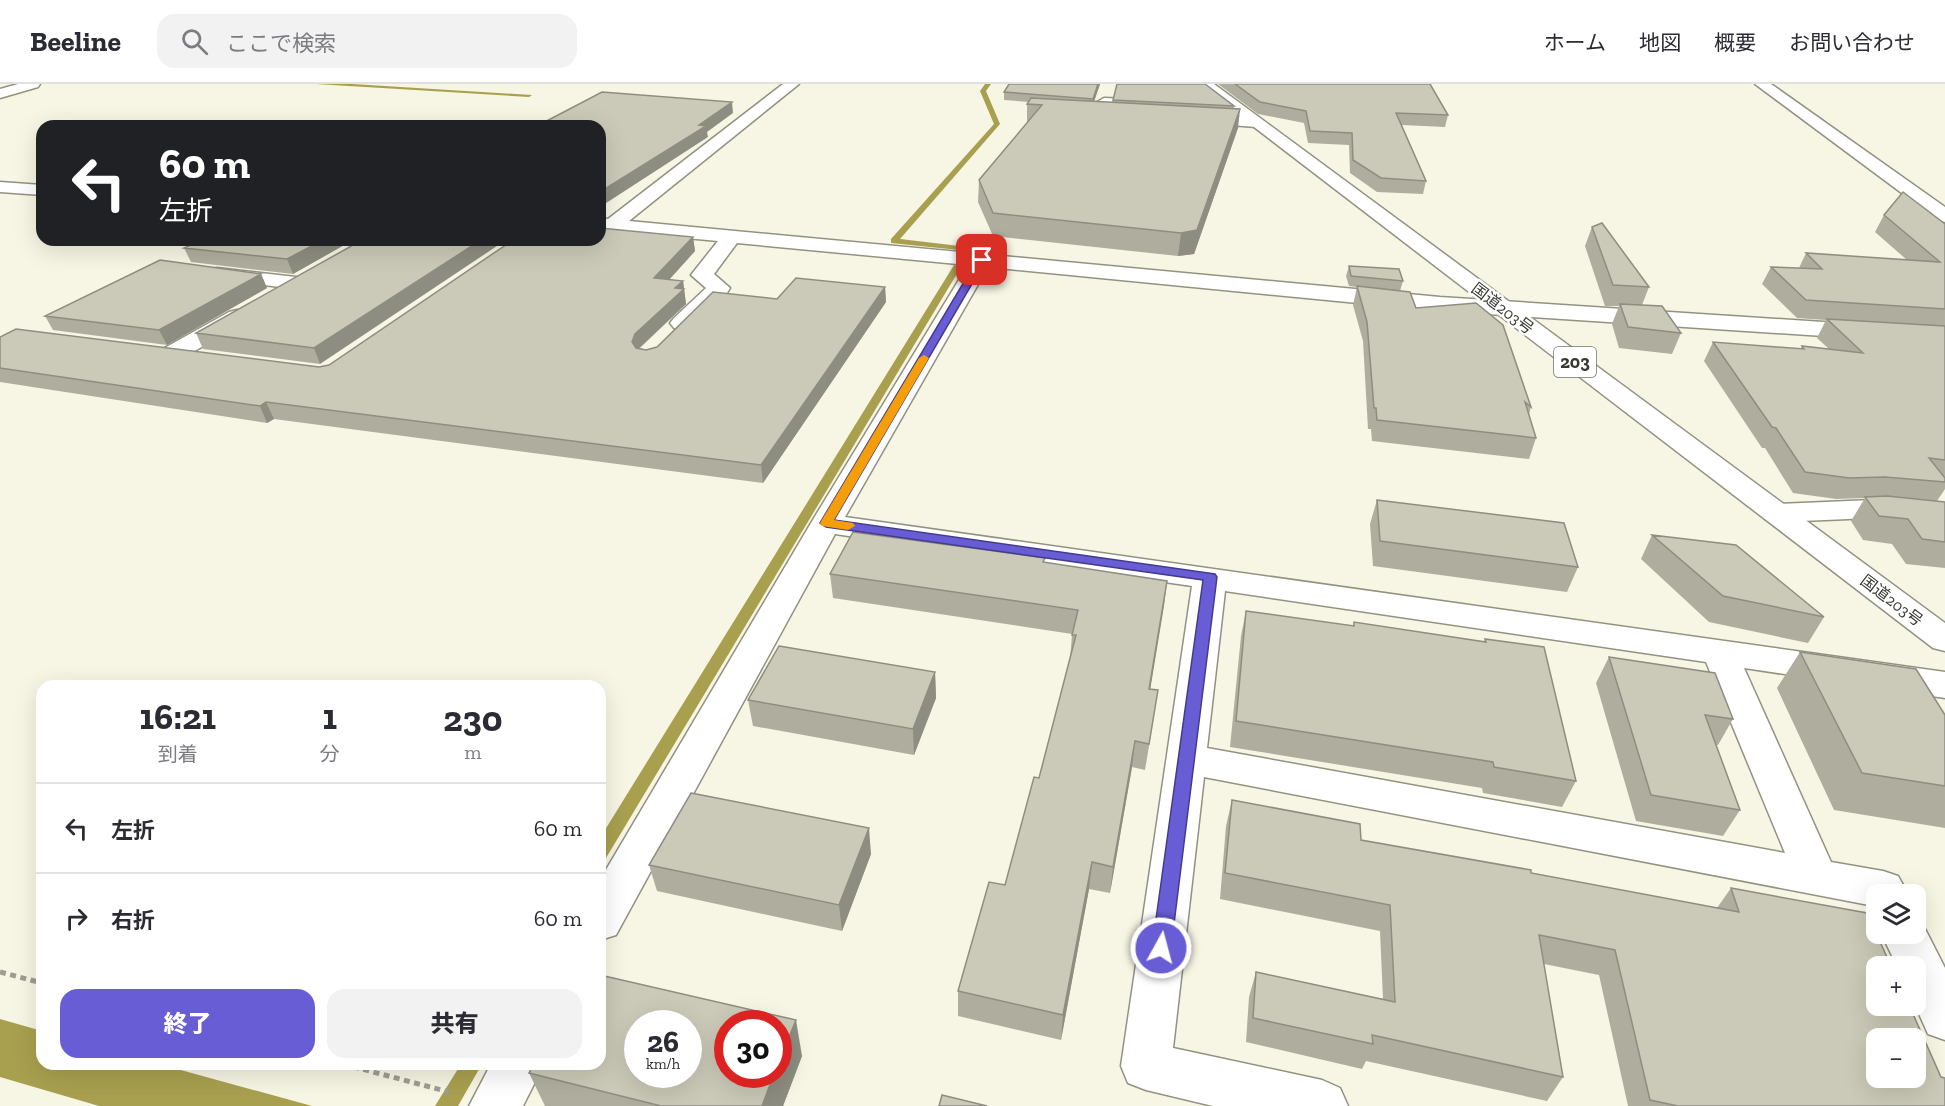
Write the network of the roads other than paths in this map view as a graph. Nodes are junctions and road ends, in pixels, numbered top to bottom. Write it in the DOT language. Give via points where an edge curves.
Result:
graph roads {
  1 [pos="33,84"];
  2 [pos="792,84"];
  3 [pos="1109,84"];
  4 [pos="1200,84"];
  5 [pos="1761,84"];
  6 [pos="0,94"];
  7 [pos="1192,106"];
  8 [pos="1236,107"];
  9 [pos="1256,122"];
  10 [pos="0,187"];
  11 [pos="36,190"];
  12 [pos="1945,216"];
  13 [pos="606,225"];
  14 [pos="733,236"];
  15 [pos="982,260"];
  16 [pos="198,272"];
  17 [pos="1502,307"];
  18 [pos="1945,337"];
  19 [pos="664,341"];
  20 [pos="204,359"];
  21 [pos="1776,513"];
  22 [pos="1945,516"];
  23 [pos="826,523"];
  24 [pos="1210,577"];
  25 [pos="1945,640"];
  26 [pos="1719,652"];
  27 [pos="1945,685"];
  28 [pos="1186,759"];
  29 [pos="1816,877"];
  30 [pos="1866,887"];
  31 [pos="606,910"];
  32 [pos="1909,944"];
  33 [pos="1945,1018"];
  34 [pos="1322,1106"];
  1 -- 6 [label="main road"];
  2 -- 13 [label="main road"];
  3 -- 9 [label="main road" via="1104,102 1172,114"];
  4 -- 8 [label="main road, 国道203号 / 203"];
  5 -- 12 [label="main road"];
  7 -- 8 [label="main road"];
  8 -- 9 [label="main road, 国道203号 / 203"];
  9 -- 17 [label="main road, 国道203号 / 203"];
  10 -- 11 [label="main road"];
  13 -- 14 [label="main road"];
  14 -- 15 [label="main road"];
  14 -- 19 [label="main road" via="702,275 719,288"];
  15 -- 17 [label="main road"];
  15 -- 23 [label="main road"];
  16 -- 20 [label="main road" via="306,278 159,353"];
  17 -- 18 [label="main road"];
  17 -- 21 [label="main road, 国道203号 / 203"];
  21 -- 22 [label="main road" via="1872,509"];
  21 -- 25 [label="main road, 国道203号 / 203"];
  23 -- 24 [label="main road"];
  23 -- 31 [label="main road"];
  24 -- 26 [label="main road"];
  24 -- 28 [label="main road"];
  26 -- 27 [label="main road"];
  26 -- 29 [label="main road"];
  28 -- 29 [label="main road"];
  28 -- 34 [label="main road" via="1146,1066"];
  29 -- 30 [label="main road"];
  32 -- 33 [label="main road"];
}
